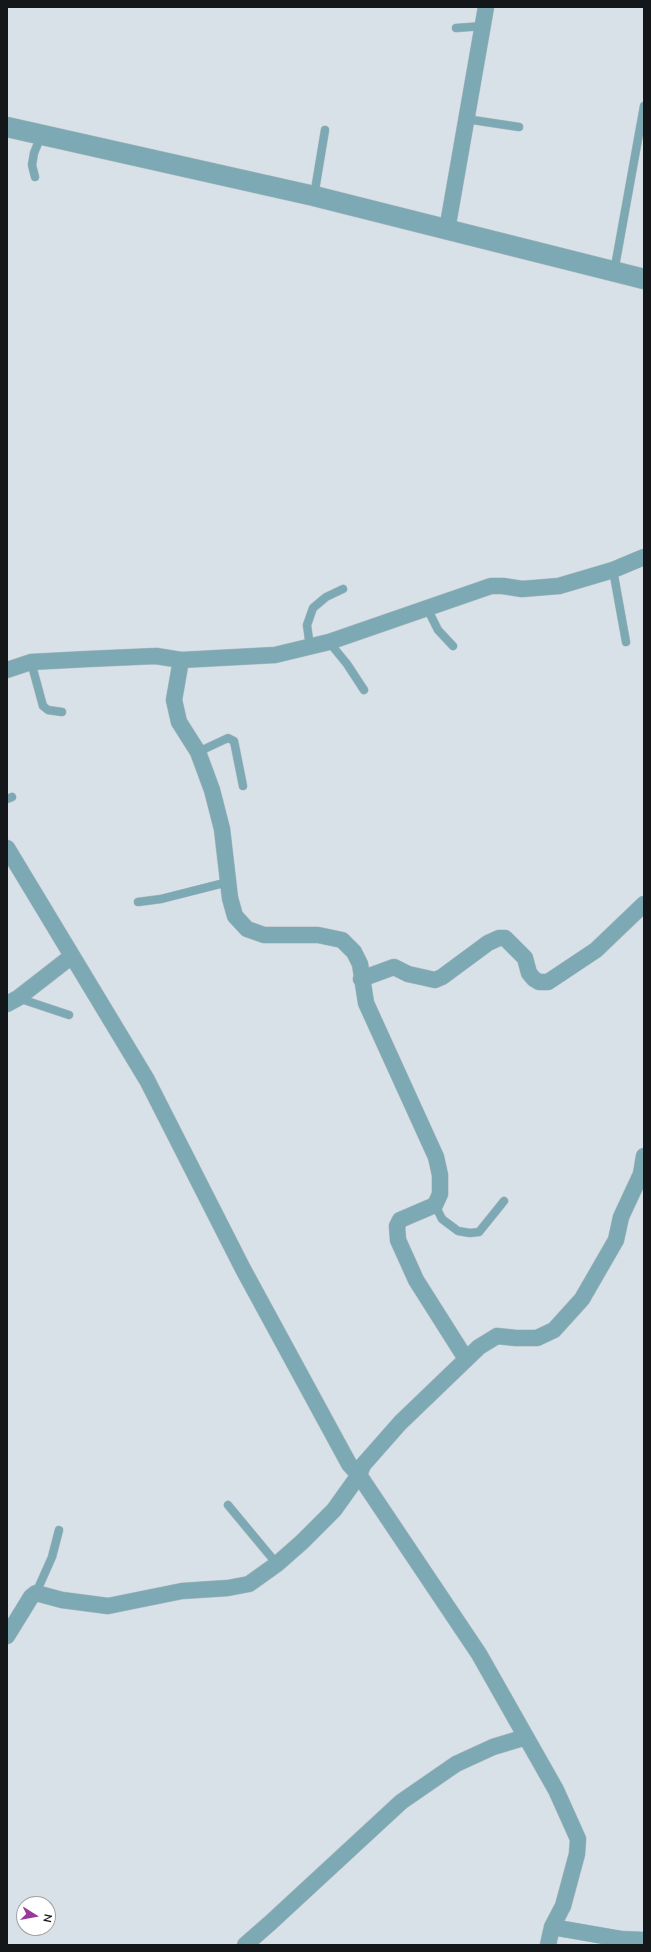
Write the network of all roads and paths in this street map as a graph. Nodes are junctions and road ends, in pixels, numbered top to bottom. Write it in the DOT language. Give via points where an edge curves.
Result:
graph roads {
  1 [pos="486,7"];
  2 [pos="483,26"];
  3 [pos="456,28"];
  4 [pos="644,106"];
  5 [pos="466,118"];
  6 [pos="7,127"];
  7 [pos="519,127"];
  8 [pos="325,130"];
  9 [pos="42,135"];
  10 [pos="35,177"];
  11 [pos="314,196"];
  12 [pos="447,230"];
  13 [pos="614,272"];
  14 [pos="644,279"];
  15 [pos="644,557"];
  16 [pos="613,570"];
  17 [pos="343,589"];
  18 [pos="427,608"];
  19 [pos="329,642"];
  20 [pos="626,642"];
  21 [pos="453,646"];
  22 [pos="310,647"];
  23 [pos="181,660"];
  24 [pos="32,662"];
  25 [pos="7,670"];
  26 [pos="364,690"];
  27 [pos="62,712"];
  28 [pos="198,752"];
  29 [pos="243,786"];
  30 [pos="7,848"];
  31 [pos="228,882"];
  32 [pos="138,902"];
  33 [pos="644,904"];
  34 [pos="72,956"];
  35 [pos="361,979"];
  36 [pos="12,1001"];
  37 [pos="69,1015"];
  38 [pos="644,1156"];
  39 [pos="504,1201"];
  40 [pos="435,1205"];
  41 [pos="466,1359"];
  42 [pos="359,1475"];
  43 [pos="228,1505"];
  44 [pos="59,1530"];
  45 [pos="276,1564"];
  46 [pos="36,1594"];
  47 [pos="7,1636"];
  48 [pos="526,1737"];
  49 [pos="552,1927"];
  50 [pos="644,1940"];
  51 [pos="245,1945"];
  52 [pos="548,1945"];
  1 -- 2 [label="street"];
  2 -- 3 [label="lane"];
  2 -- 5 [label="street"];
  4 -- 13 [label="lane"];
  5 -- 7 [label="lane"];
  5 -- 12 [label="street"];
  6 -- 9 [label="street"];
  8 -- 11 [label="lane"];
  9 -- 10 [label="lane" via="32,159"];
  9 -- 11 [label="street"];
  11 -- 12 [label="street"];
  12 -- 13 [label="street"];
  13 -- 14 [label="street"];
  15 -- 16 [label="street"];
  16 -- 18 [label="street" via="559,586 522,589 490,586"];
  16 -- 20 [label="lane"];
  17 -- 22 [label="lane" via="326,597 313,608 307,625"];
  18 -- 19 [label="street"];
  18 -- 21 [label="lane" via="438,630"];
  19 -- 22 [label="street"];
  19 -- 26 [label="lane"];
  22 -- 23 [label="street" via="275,655"];
  23 -- 24 [label="street" via="156,656"];
  23 -- 28 [label="street" via="174,700 179,722"];
  24 -- 25 [label="street"];
  24 -- 27 [label="lane" via="43,706 48,710"];
  28 -- 29 [label="lane" via="228,738 234,742"];
  28 -- 31 [label="street" via="212,790 222,829"];
  30 -- 34 [label="street"];
  31 -- 32 [label="lane" via="161,899"];
  31 -- 35 [label="street" via="235,916 247,929 264,935 318,935 342,940 354,952 360,964"];
  33 -- 35 [label="street" via="596,950 548,982 534,979 529,973 525,958 505,938 488,943 435,980 408,974 394,967"];
  34 -- 36 [label="street"];
  34 -- 42 [label="street" via="147,1080 243,1269 349,1464"];
  35 -- 40 [label="street" via="366,1003 436,1157 440,1175 440,1194"];
  36 -- 37 [label="lane"];
  38 -- 41 [label="street" via="641,1174 621,1217 616,1240 582,1299 554,1330 537,1338 497,1336"];
  39 -- 40 [label="lane" via="479,1232 470,1233 458,1231 442,1219"];
  40 -- 41 [label="street" via="400,1220 397,1226 398,1240 416,1280"];
  41 -- 42 [label="street" via="400,1423 362,1465"];
  42 -- 45 [label="street" via="334,1510"];
  42 -- 48 [label="street" via="478,1654"];
  43 -- 45 [label="lane"];
  44 -- 46 [label="lane" via="52,1557"];
  45 -- 46 [label="street" via="249,1584 182,1591 108,1606"];
  46 -- 47 [label="street" via="31,1597"];
  48 -- 49 [label="street" via="556,1790 578,1839 577,1854 563,1906"];
  48 -- 51 [label="street" via="494,1747 456,1764 401,1802"];
  49 -- 50 [label="street" via="606,1937"];
  49 -- 52 [label="street"];
}
